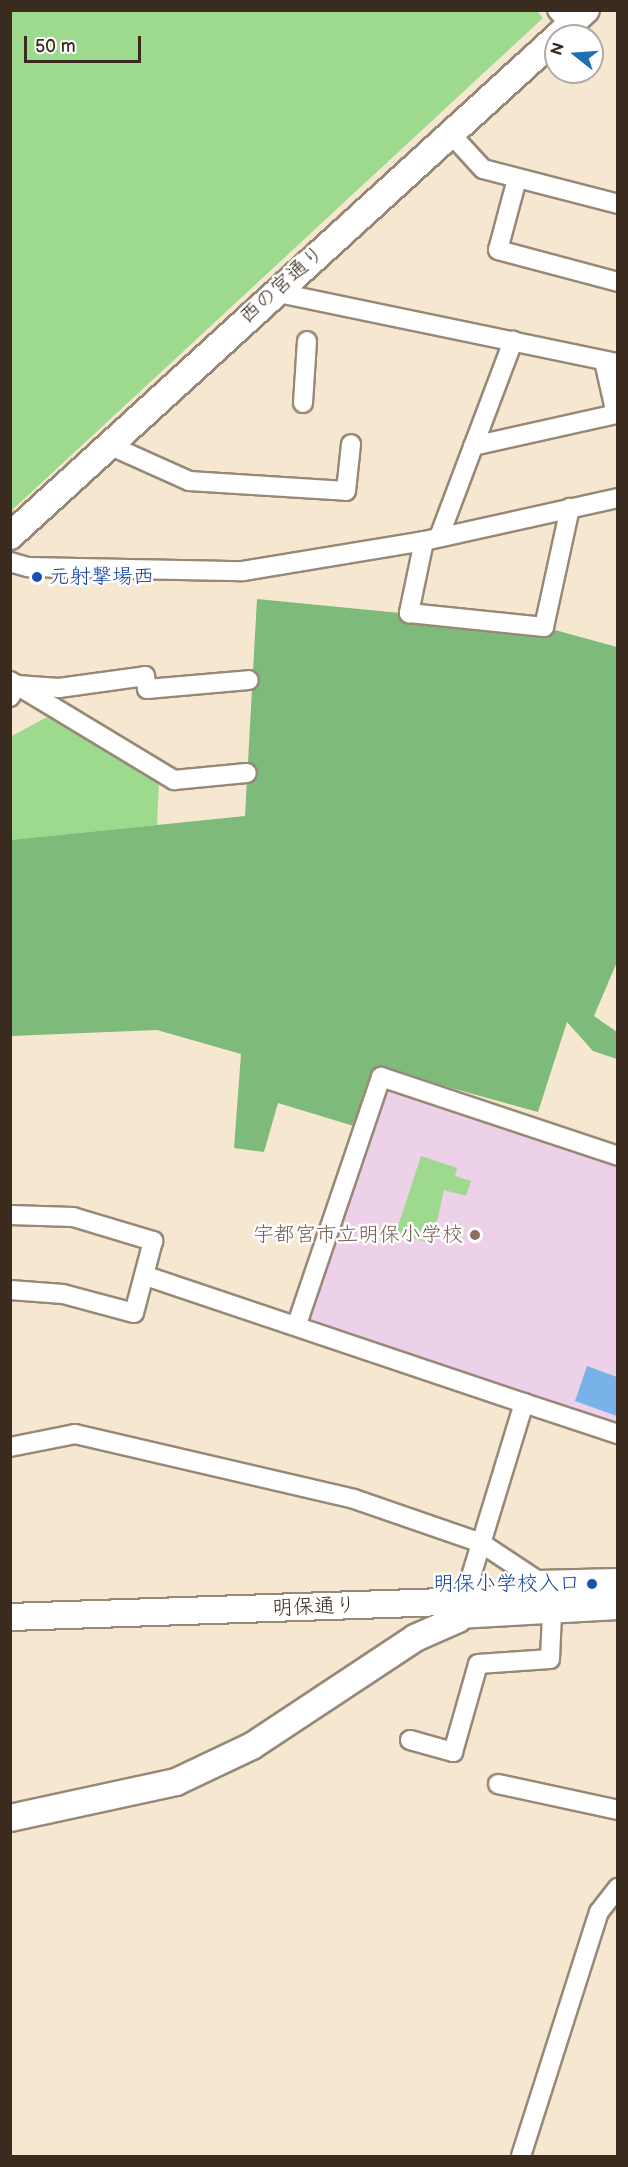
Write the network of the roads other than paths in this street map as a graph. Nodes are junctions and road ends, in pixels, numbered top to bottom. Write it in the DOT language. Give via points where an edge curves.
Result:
graph roads {
  1 [pos="544,44"];
  2 [pos="450,133"];
  3 [pos="517,179"];
  4 [pos="618,204"];
  5 [pos="618,282"];
  6 [pos="274,292"];
  7 [pos="307,341"];
  8 [pos="513,341"];
  9 [pos="611,362"];
  10 [pos="303,403"];
  11 [pos="351,444"];
  12 [pos="109,445"];
  13 [pos="473,446"];
  14 [pos="618,498"];
  15 [pos="570,508"];
  16 [pos="10,536"];
  17 [pos="432,539"];
  18 [pos="10,562"];
  19 [pos="249,680"];
  20 [pos="13,688"];
  21 [pos="247,773"];
  22 [pos="618,1156"];
  23 [pos="10,1215"];
  24 [pos="146,1276"];
  25 [pos="10,1290"];
  26 [pos="297,1324"];
  27 [pos="524,1403"];
  28 [pos="618,1434"];
  29 [pos="10,1447"];
  30 [pos="481,1543"];
  31 [pos="618,1578"];
  32 [pos="618,1596"];
  33 [pos="618,1610"];
  34 [pos="460,1611"];
  35 [pos="552,1613"];
  36 [pos="10,1617"];
  37 [pos="410,1740"];
  38 [pos="498,1784"];
  39 [pos="618,1810"];
  40 [pos="10,1818"];
  41 [pos="618,1888"];
  42 [pos="598,1912"];
  43 [pos="618,1912"];
  44 [pos="521,2157"];
  1 -- 2 [label="street, 西の宮通り"];
  2 -- 3 [label="street" via="483,169"];
  2 -- 6 [label="street, 西の宮通り"];
  3 -- 4 [label="street"];
  3 -- 5 [label="street" via="498,250"];
  6 -- 8 [label="street"];
  6 -- 12 [label="street, 西の宮通り"];
  7 -- 10 [label="street"];
  8 -- 9 [label="street"];
  8 -- 13 [label="street"];
  9 -- 13 [label="street" via="616,414"];
  11 -- 12 [label="street" via="346,491 189,481"];
  12 -- 16 [label="street, 西の宮通り"];
  13 -- 17 [label="street"];
  14 -- 15 [label="street"];
  15 -- 17 [label="street"];
  15 -- 17 [label="street" via="544,627 409,613"];
  17 -- 18 [label="street" via="243,571 28,567"];
  19 -- 20 [label="street" via="147,689 145,676 59,688"];
  20 -- 21 [label="street" via="174,780"];
  22 -- 26 [label="street" via="381,1077"];
  23 -- 24 [label="street" via="72,1217 153,1241"];
  24 -- 25 [label="street" via="134,1313 63,1294"];
  24 -- 26 [label="street"];
  26 -- 27 [label="street"];
  27 -- 28 [label="street"];
  27 -- 30 [label="street"];
  29 -- 30 [label="street" via="75,1434 354,1499"];
  30 -- 31 [label="street" via="537,1580"];
  30 -- 34 [label="street"];
  32 -- 34 [label="street, 明保通り"];
  33 -- 35 [label="street"];
  34 -- 35 [label="street"];
  34 -- 36 [label="street, 明保通り"];
  34 -- 40 [label="street" via="252,1746 176,1782"];
  35 -- 37 [label="street" via="550,1659 478,1664 453,1752"];
  38 -- 39 [label="street"];
  41 -- 42 [label="street"];
  42 -- 43 [label="street"];
  42 -- 44 [label="street"];
}
